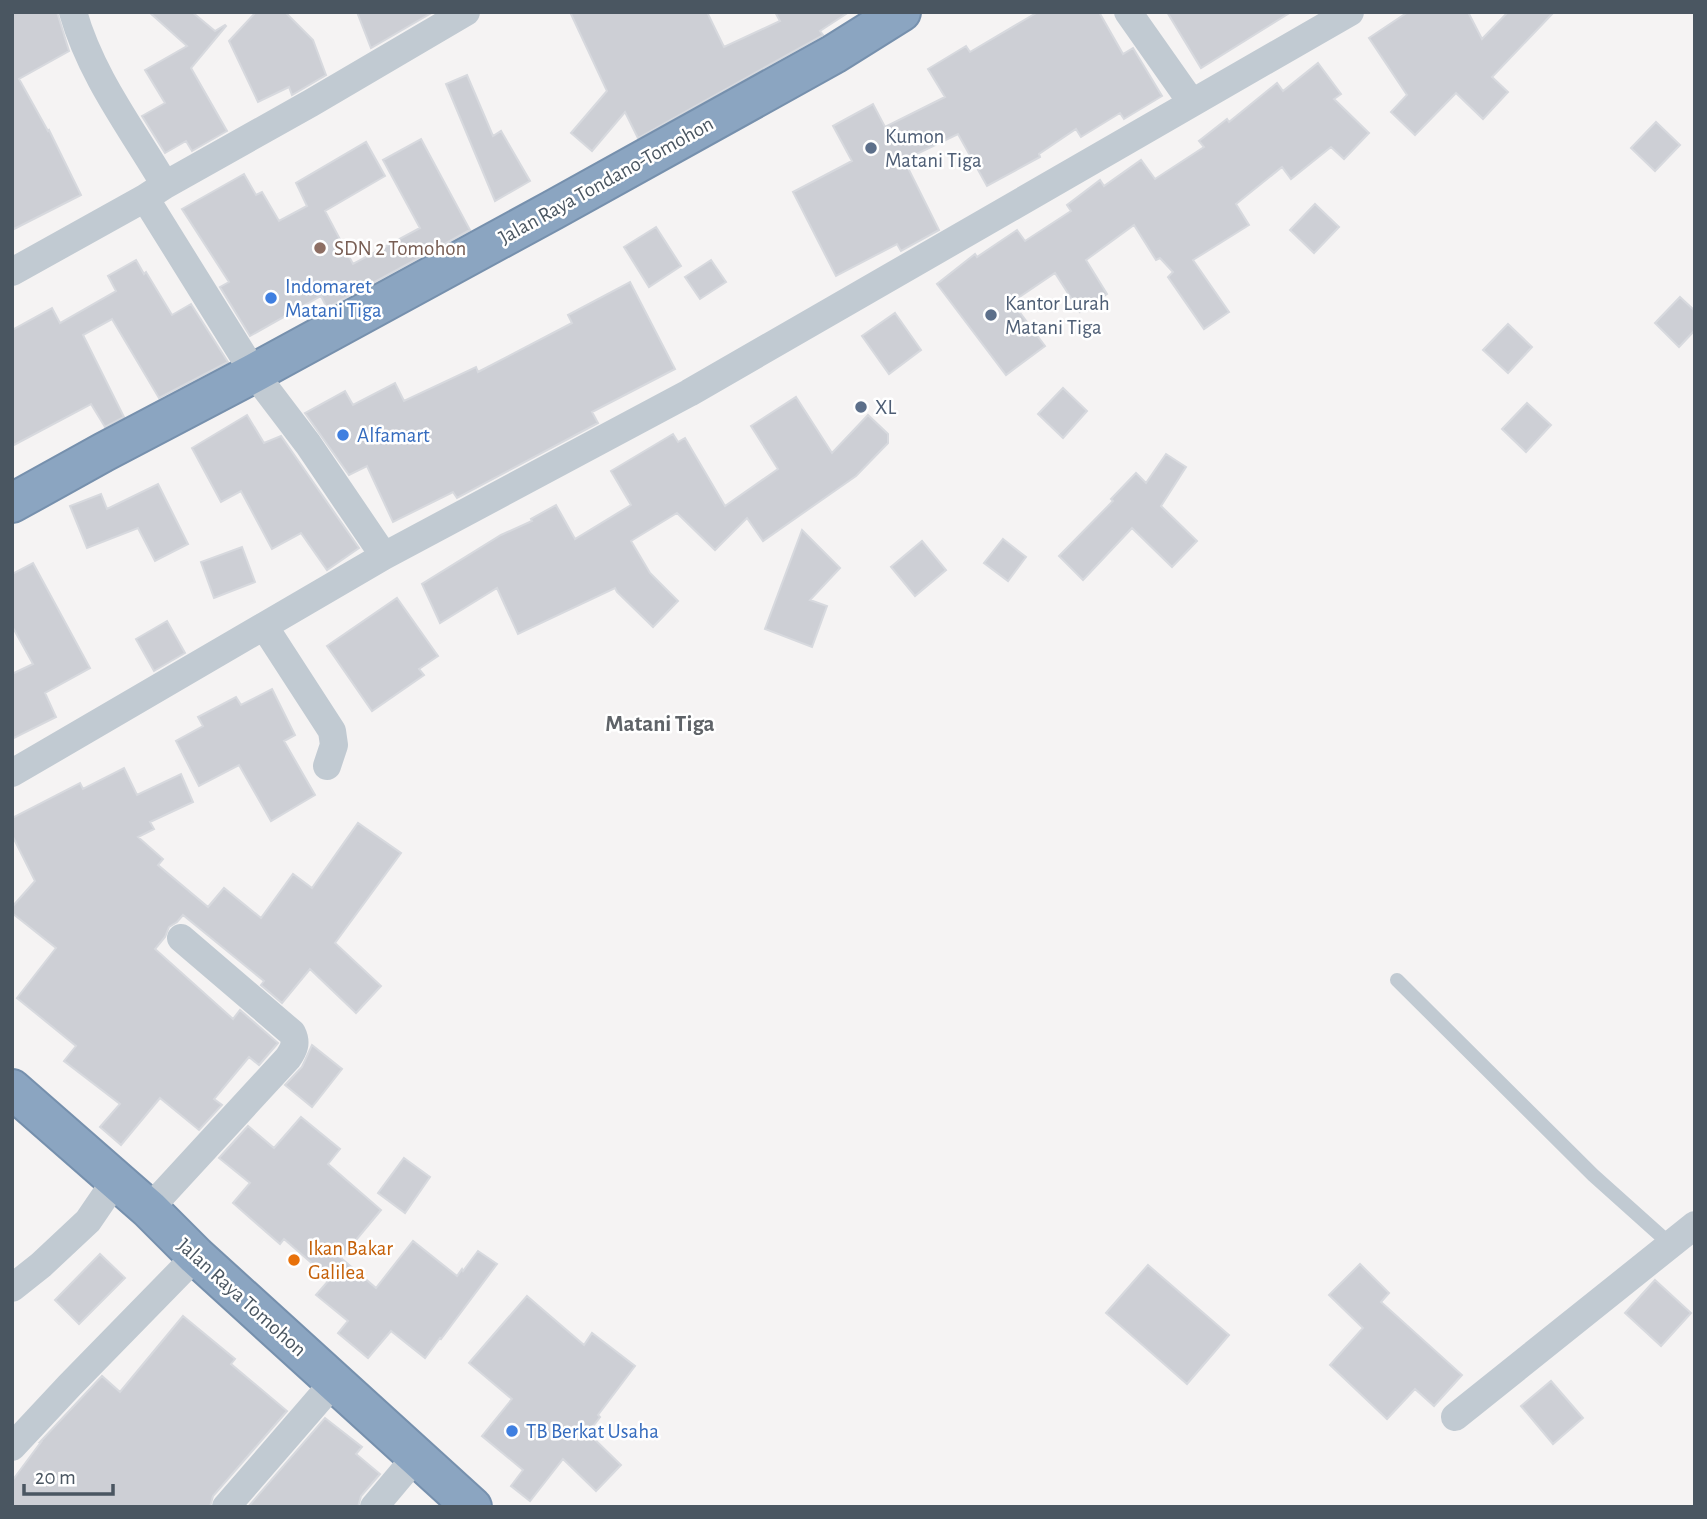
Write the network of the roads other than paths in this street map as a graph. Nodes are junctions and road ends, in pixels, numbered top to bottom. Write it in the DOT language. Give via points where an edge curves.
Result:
graph roads {
  1 [pos="73,12"];
  2 [pos="466,12"];
  3 [pos="901,12"];
  4 [pos="1128,12"];
  5 [pos="1350,12"];
  6 [pos="1192,103"];
  7 [pos="155,192"];
  8 [pos="12,272"];
  9 [pos="254,373"];
  10 [pos="12,503"];
  11 [pos="384,556"];
  12 [pos="264,626"];
  13 [pos="327,766"];
  14 [pos="12,773"];
  15 [pos="181,938"];
  16 [pos="1397,980"];
  17 [pos="12,1089"];
  18 [pos="116,1180"];
  19 [pos="149,1209"];
  20 [pos="1695,1225"];
  21 [pos="1670,1244"];
  22 [pos="196,1256"];
  23 [pos="12,1288"];
  24 [pos="335,1381"];
  25 [pos="1455,1417"];
  26 [pos="12,1447"];
  27 [pos="416,1457"];
  28 [pos="226,1507"];
  29 [pos="374,1507"];
  30 [pos="472,1507"];
  1 -- 7 [label="street"];
  2 -- 7 [label="street"];
  3 -- 9 [label="highway, Jalan Raya Tondano-Tomohon" via="821,61"];
  4 -- 6 [label="street"];
  5 -- 6 [label="street"];
  6 -- 11 [label="street" via="689,393"];
  7 -- 8 [label="street"];
  7 -- 9 [label="street"];
  9 -- 10 [label="highway, Jalan Raya Tondano-Tomohon"];
  9 -- 11 [label="street"];
  11 -- 12 [label="street"];
  12 -- 13 [label="street" via="332,731 334,745"];
  12 -- 14 [label="street"];
  15 -- 19 [label="street" via="296,1040 288,1058"];
  16 -- 21 [label="lane" via="1593,1175"];
  17 -- 18 [label="highway, Jalan Raya Tomohon"];
  18 -- 19 [label="highway, Jalan Raya Tomohon"];
  18 -- 23 [label="street" via="88,1221"];
  19 -- 22 [label="highway, Jalan Raya Tomohon"];
  20 -- 21 [label="street"];
  21 -- 25 [label="street"];
  22 -- 24 [label="highway, Jalan Raya Tomohon"];
  22 -- 26 [label="street"];
  24 -- 27 [label="highway, Jalan Raya Tomohon"];
  24 -- 28 [label="street"];
  27 -- 29 [label="street"];
  27 -- 30 [label="highway, Jalan Raya Tomohon"];
}
